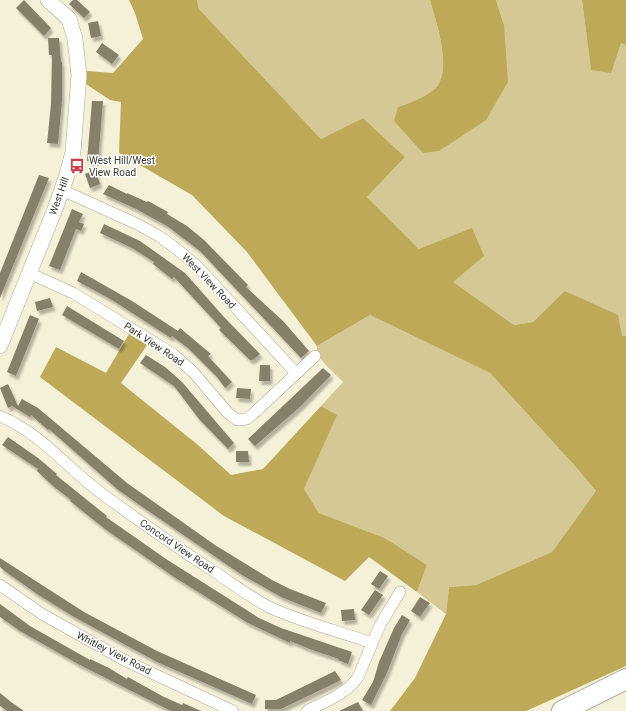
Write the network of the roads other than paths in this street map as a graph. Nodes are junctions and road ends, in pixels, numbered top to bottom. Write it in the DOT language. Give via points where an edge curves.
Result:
graph roads {
  1 [pos="48,0"];
  2 [pos="62,190"];
  3 [pos="29,273"];
  4 [pos="0,346"];
  5 [pos="315,356"];
  6 [pos="296,373"];
  7 [pos="0,416"];
  8 [pos="0,585"];
  9 [pos="400,592"];
  10 [pos="372,643"];
  11 [pos="626,679"];
  12 [pos="626,691"];
  13 [pos="233,711"];
  14 [pos="307,711"];
  15 [pos="562,711"];
  16 [pos="574,711"];
  1 -- 2 [label="street, West Hill" via="72,25 78,56 73,152"];
  2 -- 3 [label="street, West Hill"];
  2 -- 6 [label="street, West View Road" via="137,224 178,250 198,267"];
  3 -- 4 [label="street, West Hill"];
  3 -- 6 [label="street, Park View Road" via="73,293 173,354 237,420 247,419"];
  5 -- 6 [label="street, Park View Road"];
  7 -- 10 [label="street, Concord View Road" via="36,436 99,492 258,600 283,612"];
  8 -- 13 [label="street, Whitley View Road" via="85,639"];
  9 -- 10 [label="street"];
  10 -- 14 [label="street" via="353,685"];
  11 -- 15 [label="highway"];
  12 -- 16 [label="highway"];
}
